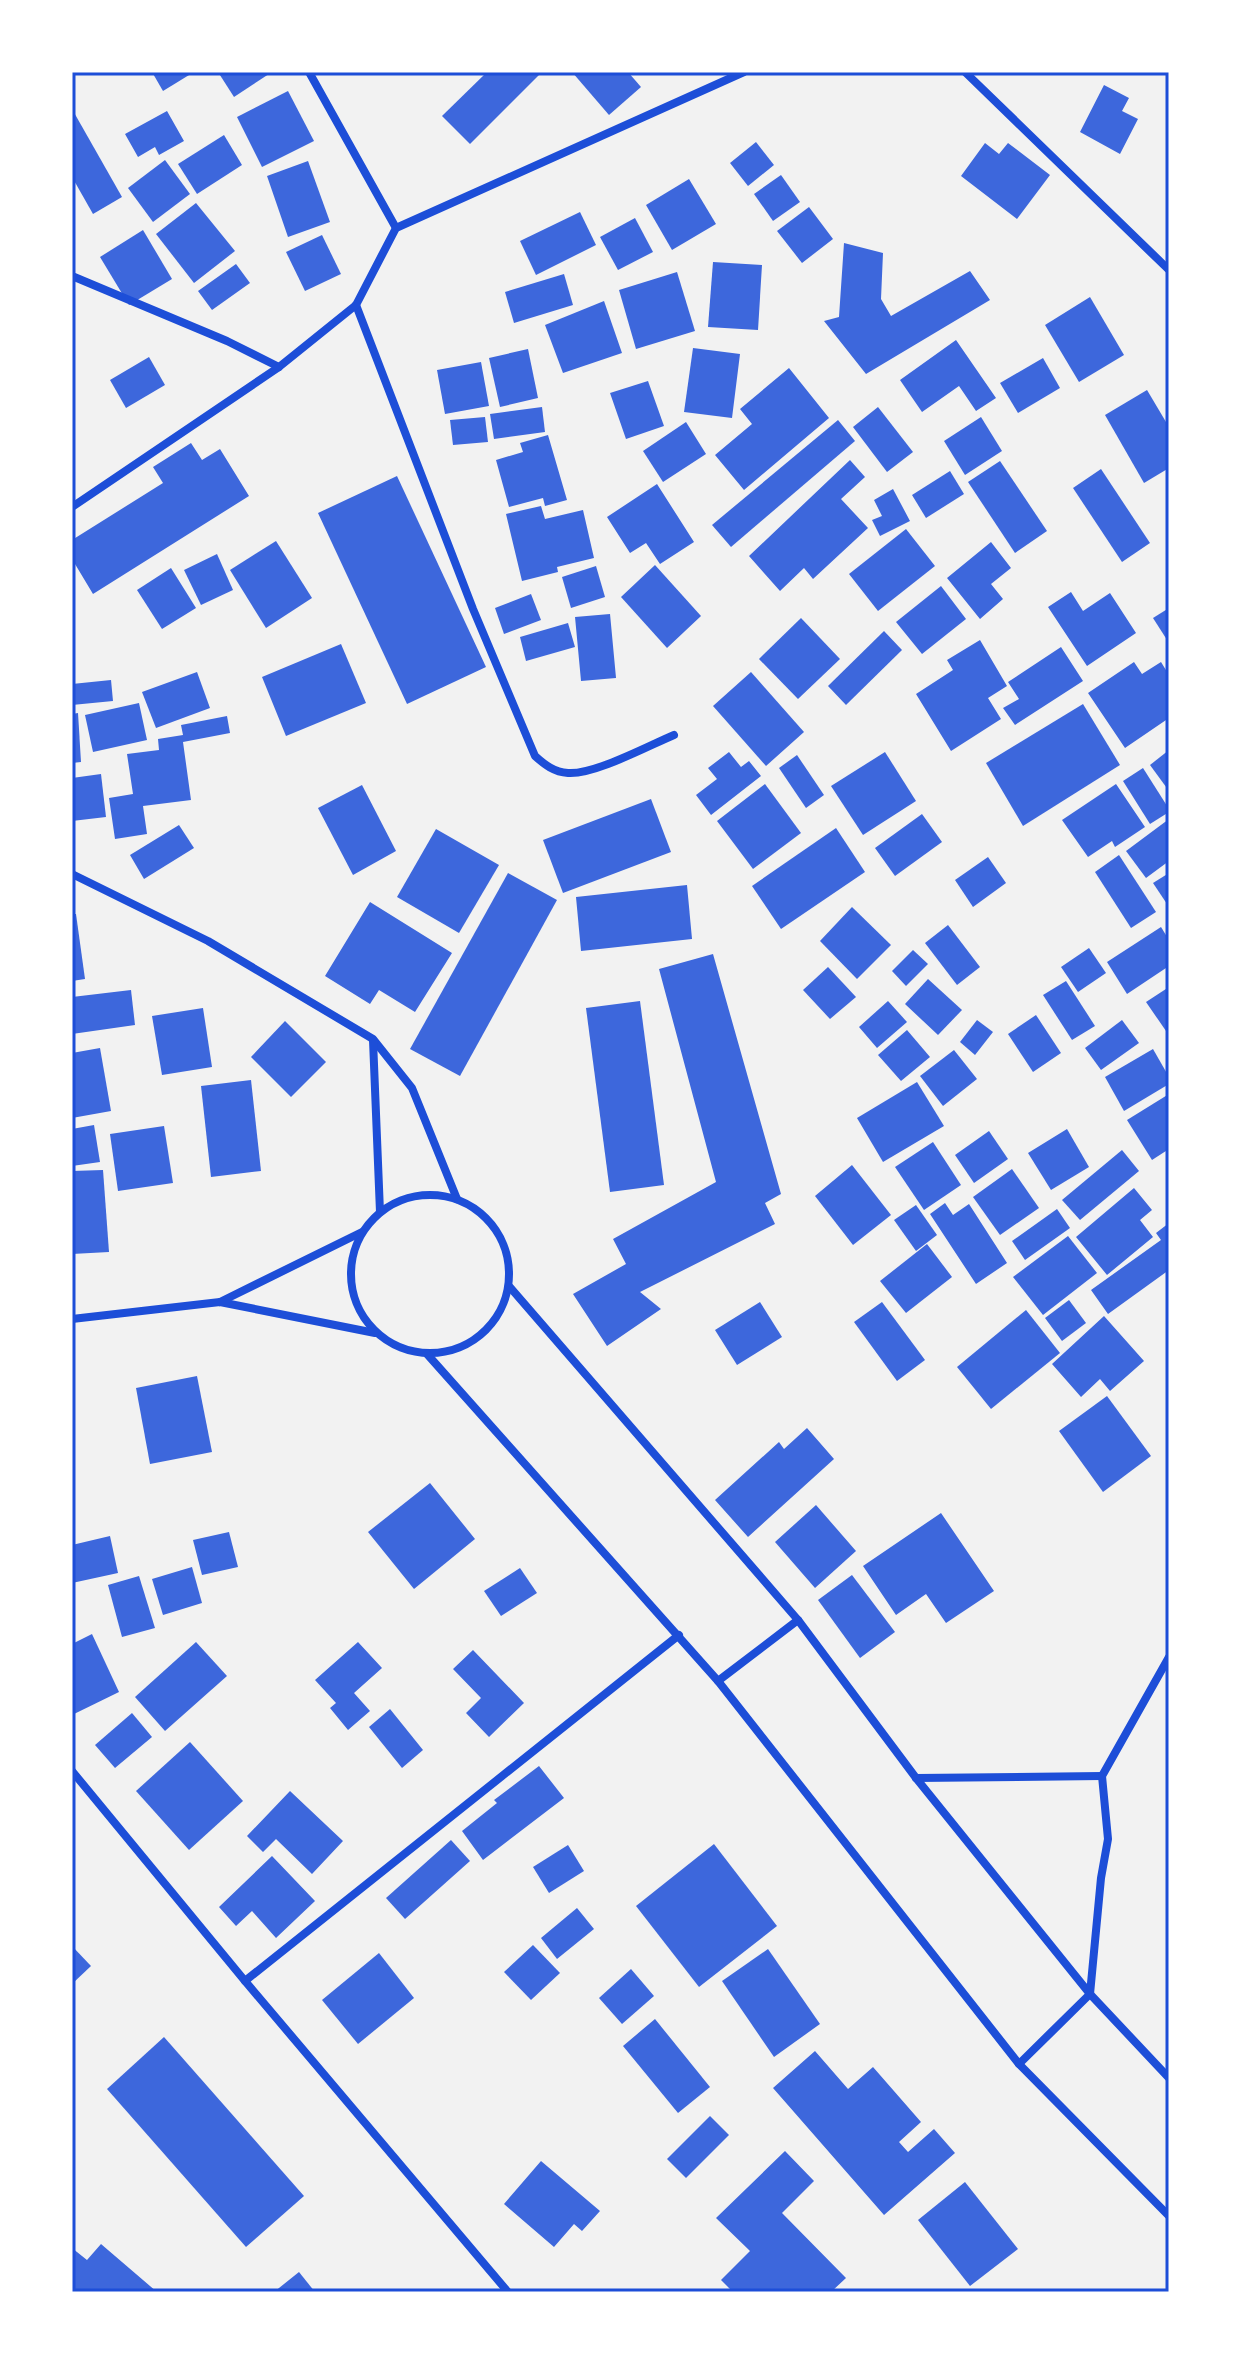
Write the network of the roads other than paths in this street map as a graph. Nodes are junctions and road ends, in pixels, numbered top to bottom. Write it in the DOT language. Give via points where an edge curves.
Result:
graph roads {
  1 [pos="309,72"];
  2 [pos="744,72"];
  3 [pos="965,72"];
  4 [pos="396,228"];
  5 [pos="1169,270"];
  6 [pos="72,276"];
  7 [pos="356,305"];
  8 [pos="279,367"];
  9 [pos="72,507"];
  10 [pos="674,735"];
  11 [pos="72,874"];
  12 [pos="373,1039"];
  13 [pos="457,1199"];
  14 [pos="380,1212"];
  15 [pos="362,1232"];
  16 [pos="509,1286"];
  17 [pos="220,1302"];
  18 [pos="72,1319"];
  19 [pos="376,1333"];
  20 [pos="427,1354"];
  21 [pos="798,1620"];
  22 [pos="679,1635"];
  23 [pos="1169,1657"];
  24 [pos="718,1681"];
  25 [pos="72,1771"];
  26 [pos="1102,1776"];
  27 [pos="916,1778"];
  28 [pos="245,1981"];
  29 [pos="1090,1994"];
  30 [pos="1019,2064"];
  31 [pos="1169,2078"];
  32 [pos="1169,2216"];
  33 [pos="508,2292"];
  1 -- 4 [label="street"];
  2 -- 4 [label="street"];
  3 -- 5 [label="street"];
  4 -- 7 [label="street"];
  6 -- 8 [label="street"];
  7 -- 8 [label="street"];
  7 -- 10 [label="street" via="535,756 558,771 588,771"];
  8 -- 9 [label="street"];
  11 -- 12 [label="street" via="208,941"];
  12 -- 13 [label="street" via="412,1088"];
  12 -- 14 [label="street"];
  13 -- 14 [label="street" via="431,1194 404,1198"];
  13 -- 16 [label="street" via="481,1212 499,1233 508,1259"];
  14 -- 15 [label="street"];
  15 -- 17 [label="street"];
  15 -- 19 [label="street" via="352,1258 351,1285 360,1311"];
  16 -- 20 [label="street" via="500,1314 481,1336 455,1350"];
  16 -- 21 [label="street"];
  17 -- 18 [label="street"];
  17 -- 19 [label="street"];
  19 -- 20 [label="street" via="399,1348"];
  20 -- 22 [label="street"];
  21 -- 24 [label="street"];
  21 -- 27 [label="street"];
  22 -- 24 [label="street"];
  22 -- 28 [label="street"];
  23 -- 26 [label="street"];
  24 -- 30 [label="street"];
  25 -- 28 [label="street"];
  26 -- 27 [label="street"];
  26 -- 29 [label="street" via="1108,1839"];
  27 -- 29 [label="street"];
  28 -- 33 [label="street"];
  29 -- 30 [label="street"];
  29 -- 31 [label="street"];
  30 -- 32 [label="street"];
}
